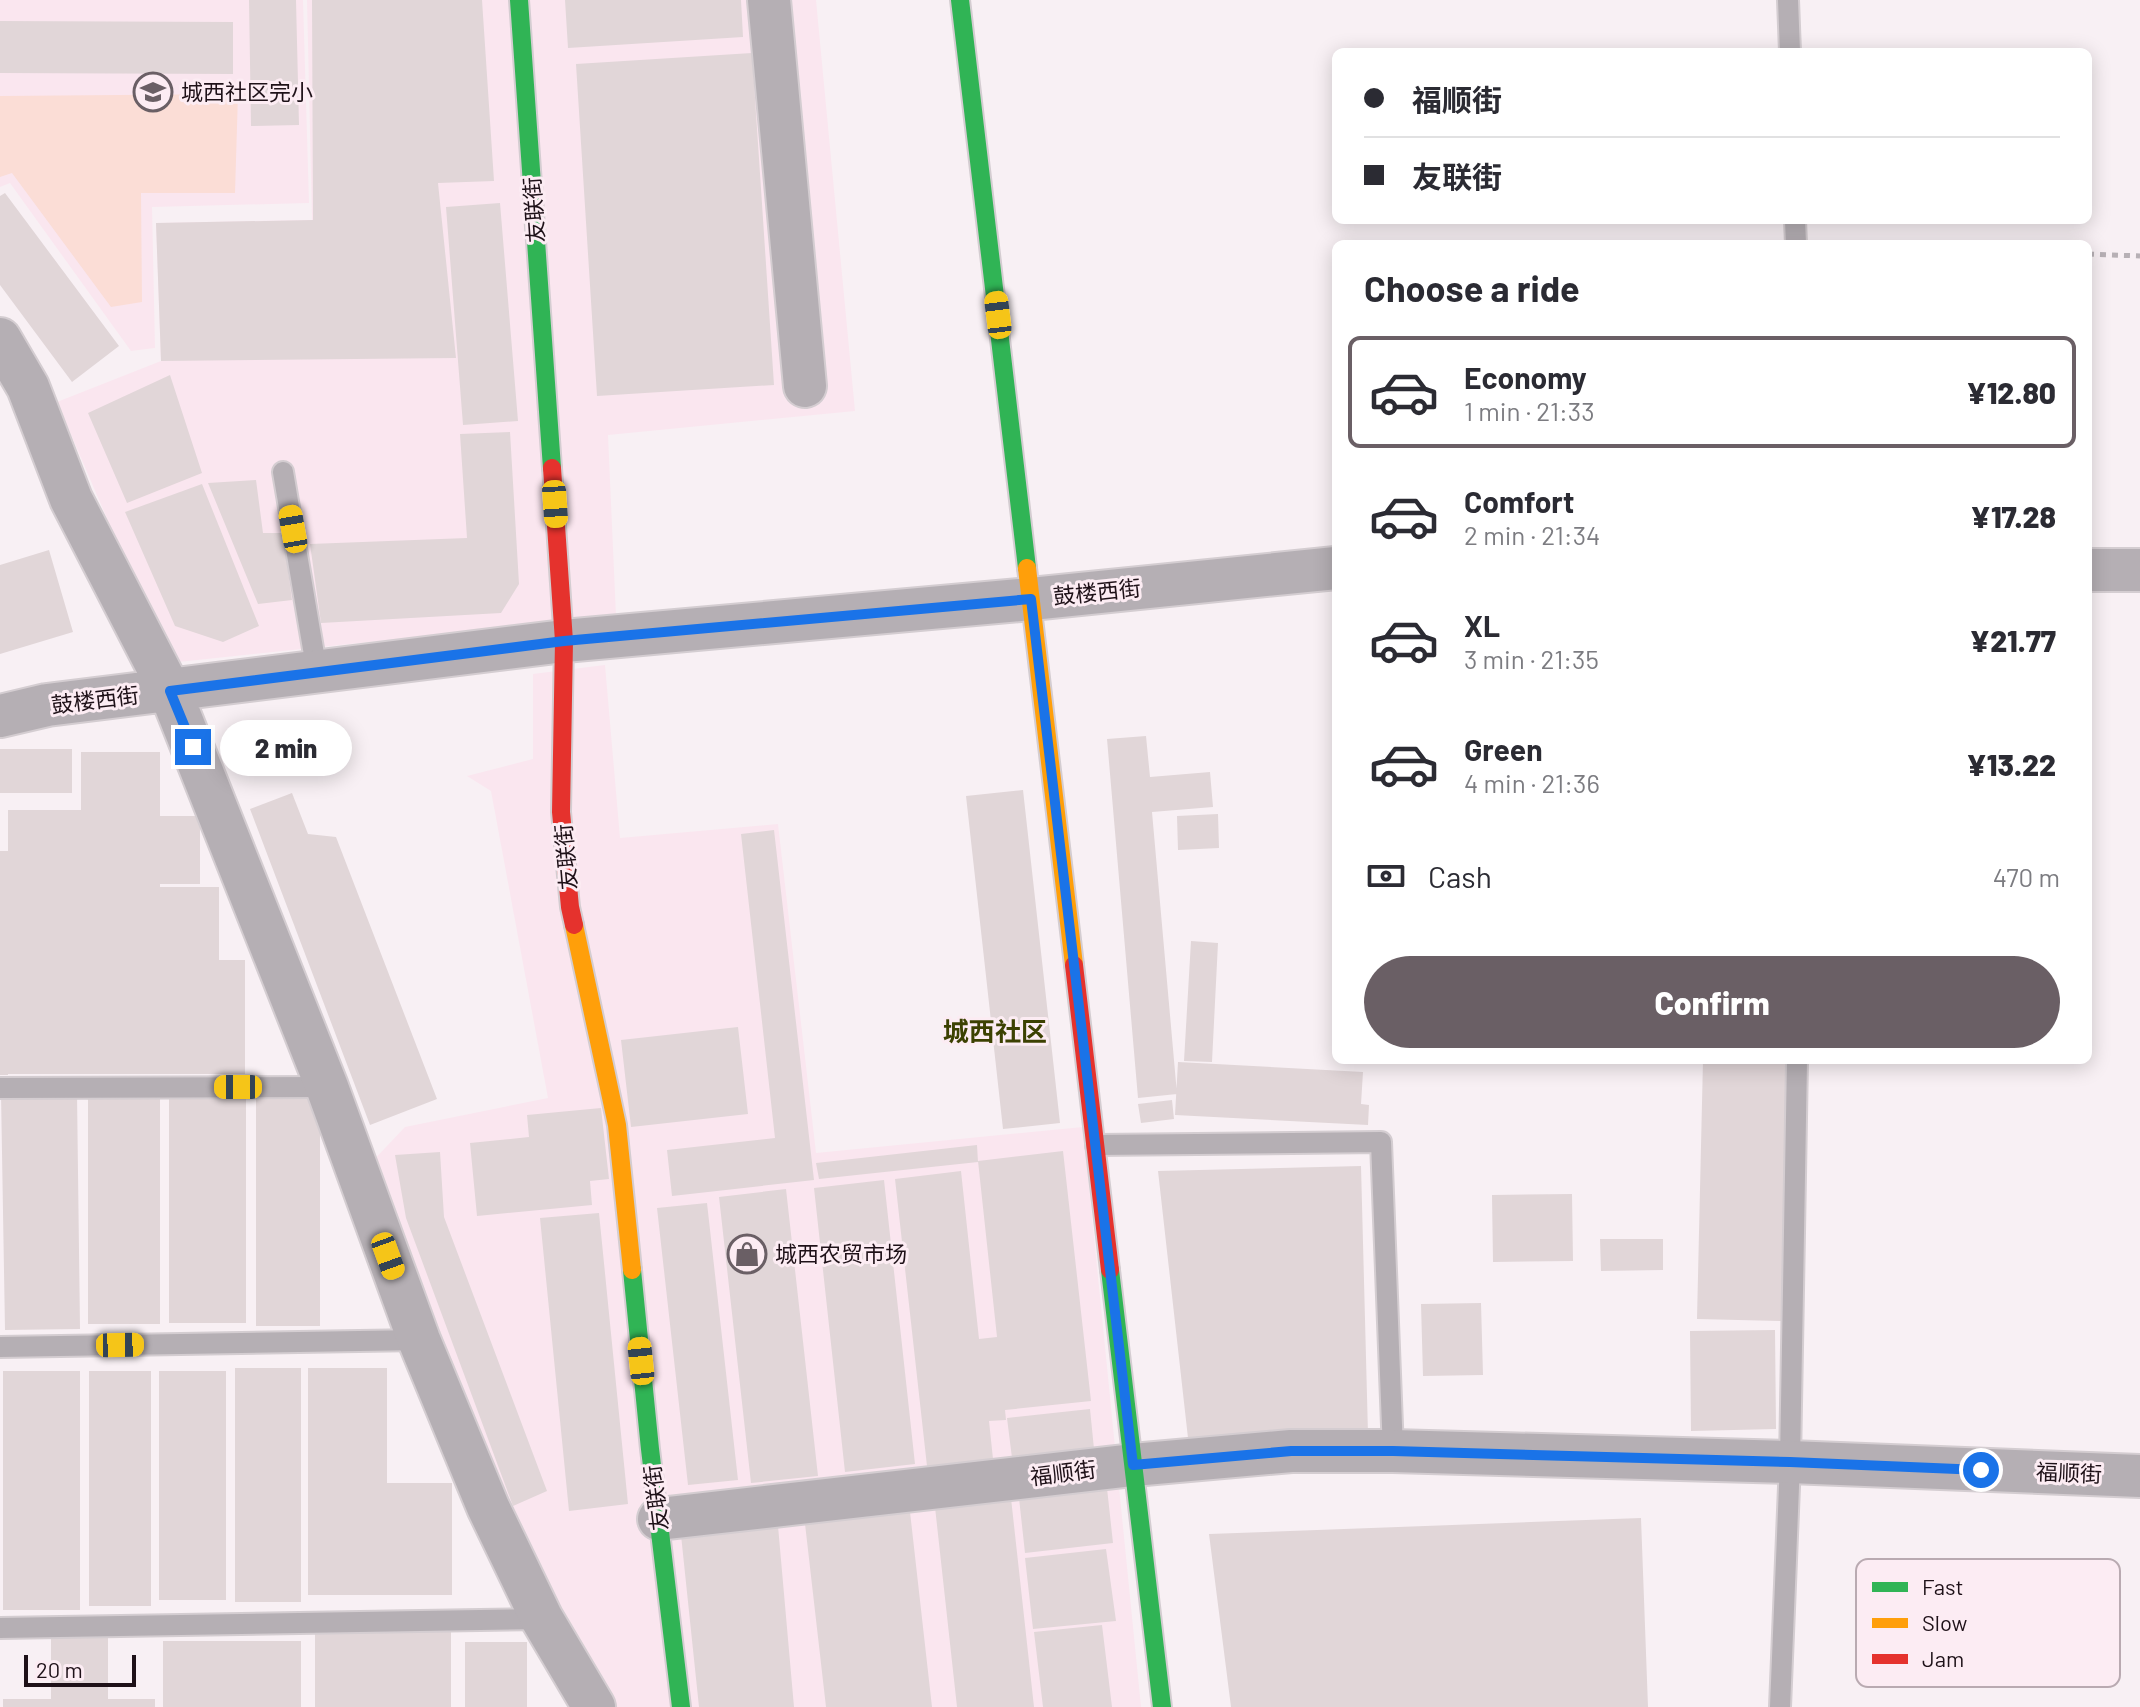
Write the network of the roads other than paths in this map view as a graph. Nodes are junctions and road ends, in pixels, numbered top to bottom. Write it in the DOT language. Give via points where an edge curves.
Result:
graph roads {
  1 [pos="519,0"];
  2 [pos="769,0"];
  3 [pos="960,0"];
  4 [pos="1788,0"];
  5 [pos="1790,48"];
  6 [pos="0,339"];
  7 [pos="805,386"];
  8 [pos="283,472"];
  9 [pos="1332,568"];
  10 [pos="2092,570"];
  11 [pos="2140,570"];
  12 [pos="1031,599"];
  13 [pos="564,641"];
  14 [pos="317,672"];
  15 [pos="170,691"];
  16 [pos="0,716"];
  17 [pos="1797,1064"];
  18 [pos="327,1087"];
  19 [pos="0,1088"];
  20 [pos="1096,1145"];
  21 [pos="419,1340"];
  22 [pos="0,1347"];
  23 [pos="1393,1451"];
  24 [pos="1790,1462"];
  25 [pos="1133,1465"];
  26 [pos="2140,1476"];
  27 [pos="659,1519"];
  28 [pos="542,1619"];
  29 [pos="0,1628"];
  30 [pos="594,1707"];
  31 [pos="681,1707"];
  32 [pos="1162,1707"];
  33 [pos="1780,1707"];
  1 -- 13 [label="street, 友联街"];
  2 -- 7 [label="street"];
  3 -- 12 [label="street"];
  4 -- 5 [label="lane"];
  6 -- 15 [label="street" via="28,387 71,499"];
  8 -- 14 [label="lane"];
  9 -- 12 [label="street, 鼓楼西街"];
  10 -- 11 [label="street"];
  12 -- 13 [label="street, 鼓楼西街"];
  12 -- 20 [label="street"];
  13 -- 14 [label="street, 鼓楼西街"];
  13 -- 27 [label="street, 友联街" via="561,812 570,907 617,1125"];
  14 -- 15 [label="street, 鼓楼西街"];
  15 -- 16 [label="street, 鼓楼西街" via="47,705"];
  15 -- 18 [label="street"];
  17 -- 24 [label="lane"];
  18 -- 19 [label="lane"];
  18 -- 21 [label="street"];
  20 -- 23 [label="lane" via="1381,1142"];
  20 -- 25 [label="street"];
  21 -- 22 [label="lane"];
  21 -- 28 [label="street" via="488,1507"];
  23 -- 24 [label="street, 福顺街"];
  23 -- 25 [label="street, 福顺街" via="1291,1451"];
  24 -- 26 [label="street, 福顺街"];
  24 -- 33 [label="lane"];
  25 -- 27 [label="street, 福顺街"];
  25 -- 32 [label="street"];
  27 -- 31 [label="street, 友联街"];
  28 -- 29 [label="lane"];
  28 -- 30 [label="street"];
}
